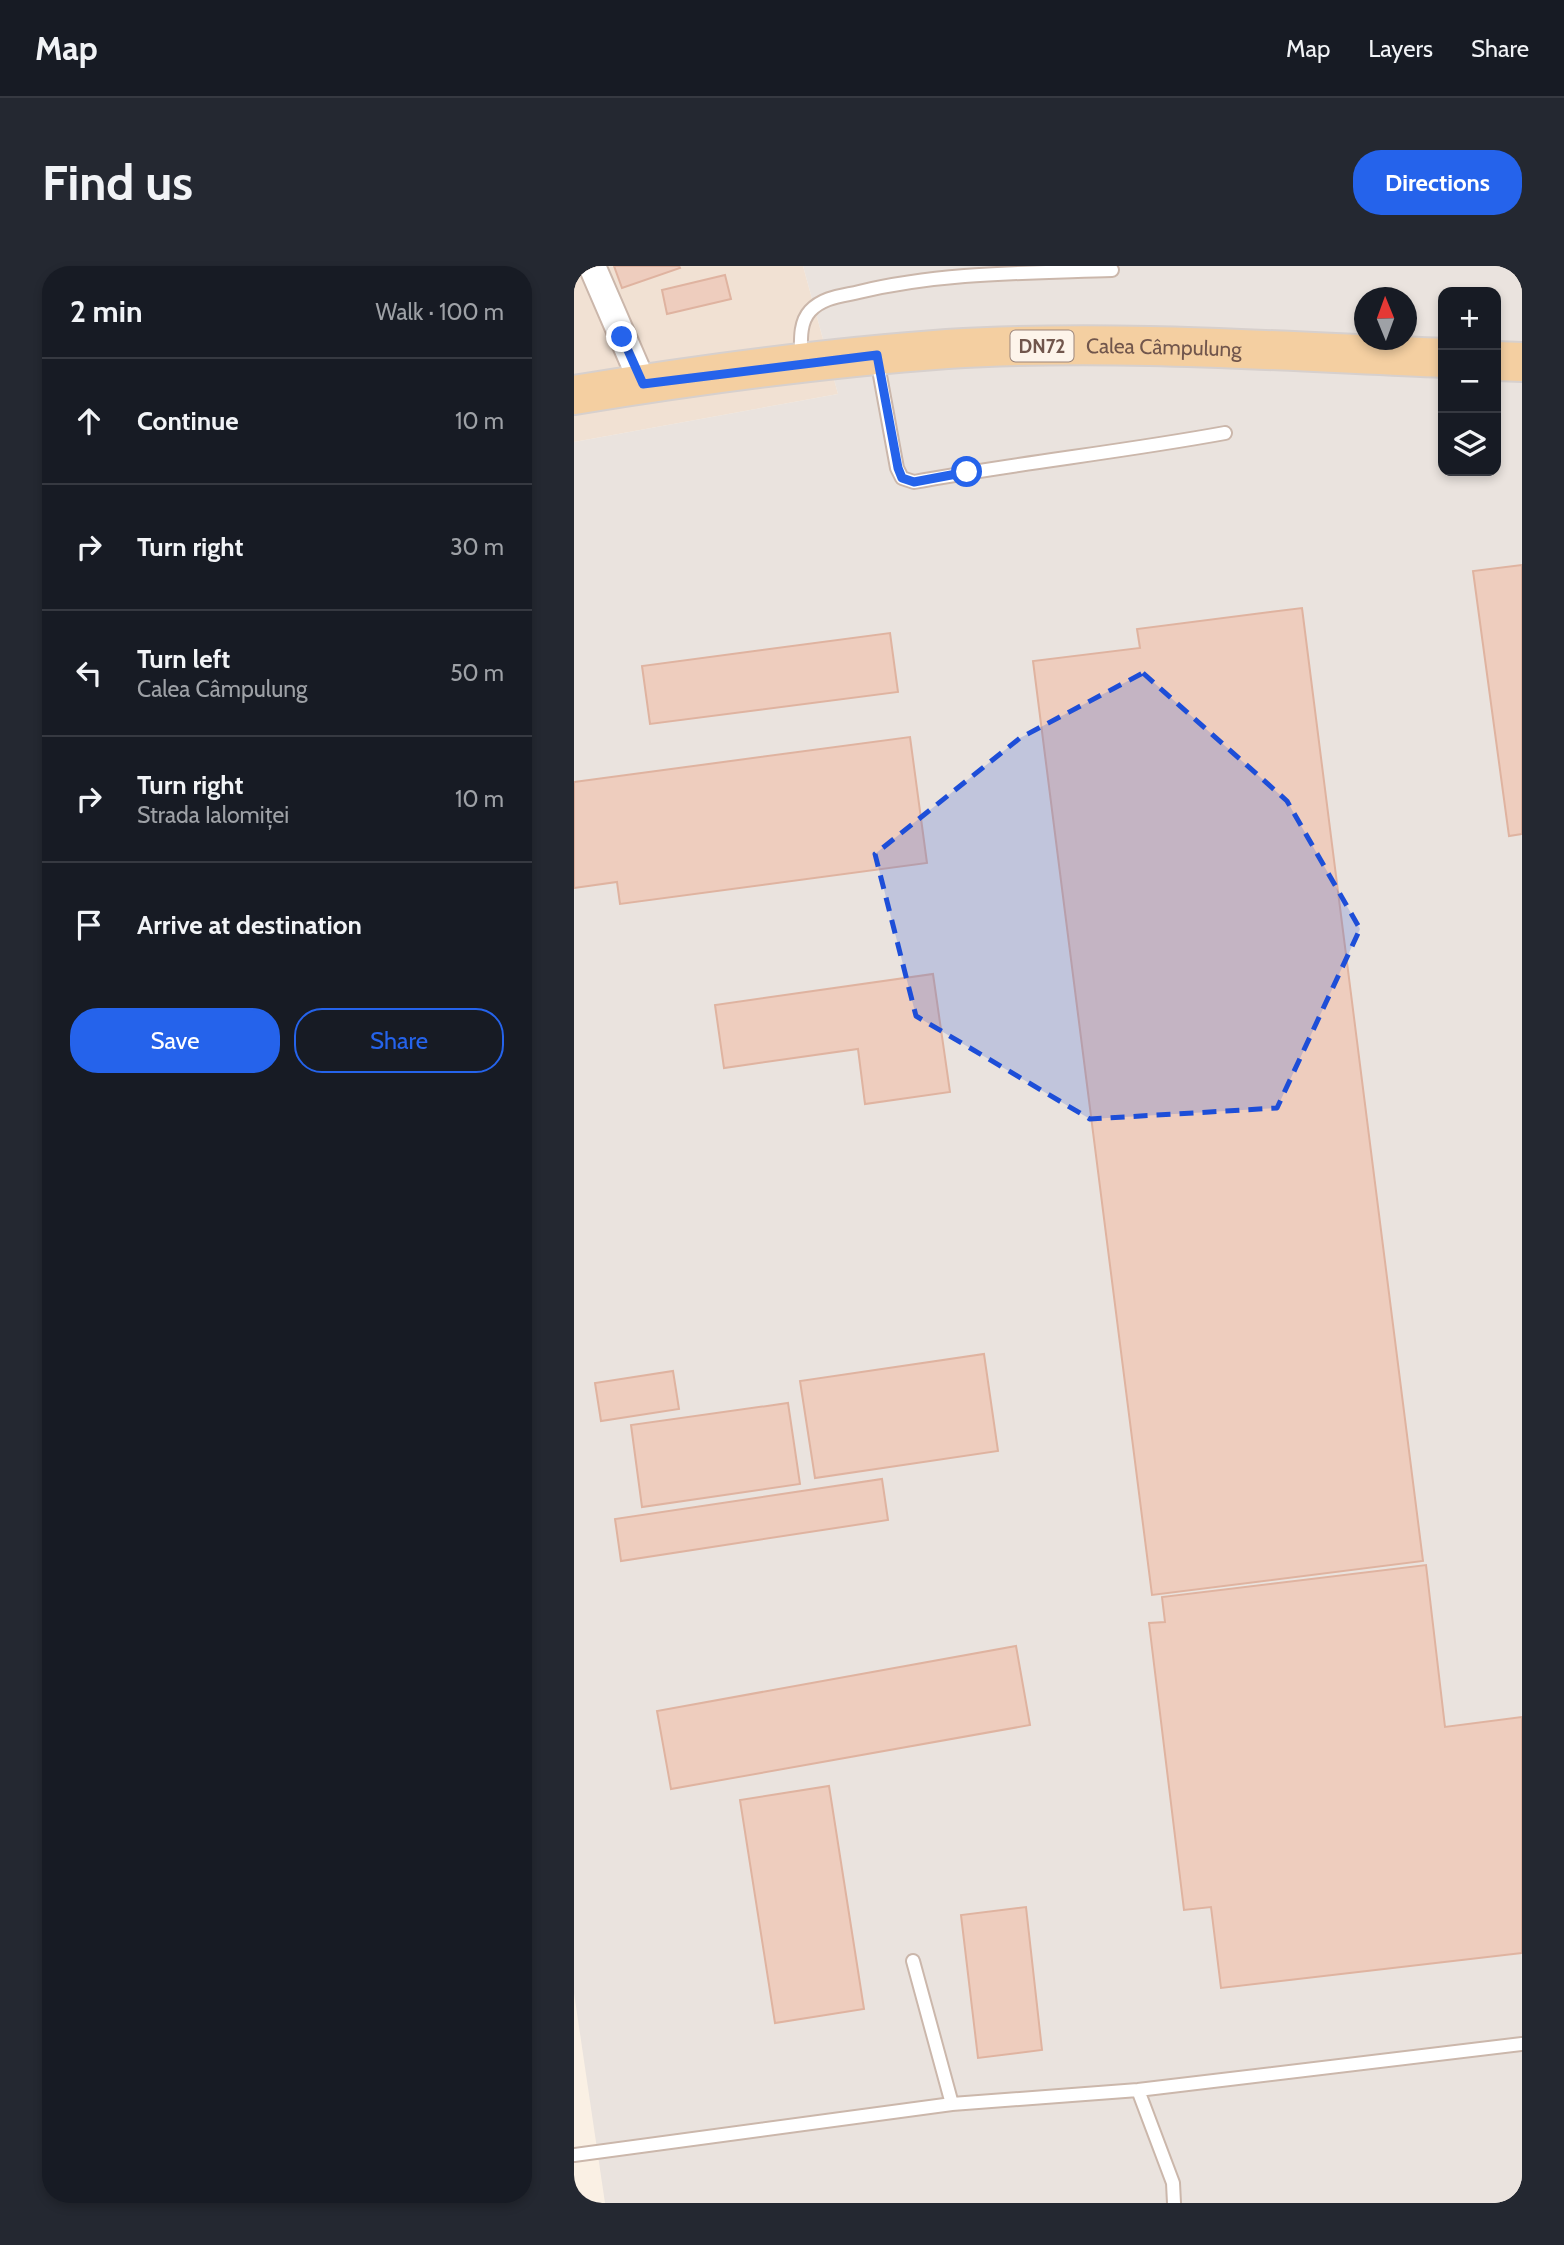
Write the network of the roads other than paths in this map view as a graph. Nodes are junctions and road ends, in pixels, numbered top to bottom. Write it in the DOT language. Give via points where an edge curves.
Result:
graph roads {
  1 [pos="592,266"];
  2 [pos="1112,270"];
  3 [pos="877,355"];
  4 [pos="1438,358"];
  5 [pos="1501,361"];
  6 [pos="1522,362"];
  7 [pos="801,363"];
  8 [pos="643,384"];
  9 [pos="574,395"];
  10 [pos="1225,433"];
  11 [pos="914,1961"];
  12 [pos="1522,2044"];
  13 [pos="1139,2090"];
  14 [pos="952,2104"];
  15 [pos="574,2155"];
  16 [pos="1174,2203"];
  1 -- 8 [label="street"];
  2 -- 7 [label="lane" via="965,275 822,301 808,313 801,332"];
  3 -- 4 [label="main road, Calea Câmpulung / DN72" via="1069,346"];
  3 -- 7 [label="main road, Calea Câmpulung / DN72"];
  3 -- 10 [label="lane" via="898,468 902,478 914,482"];
  5 -- 6 [label="main road"];
  7 -- 8 [label="main road, Calea Câmpulung / DN72"];
  8 -- 9 [label="main road, Calea Câmpulung / DN72"];
  11 -- 14 [label="lane"];
  12 -- 13 [label="lane"];
  13 -- 14 [label="lane"];
  13 -- 16 [label="lane" via="1172,2183"];
  14 -- 15 [label="lane"];
}
